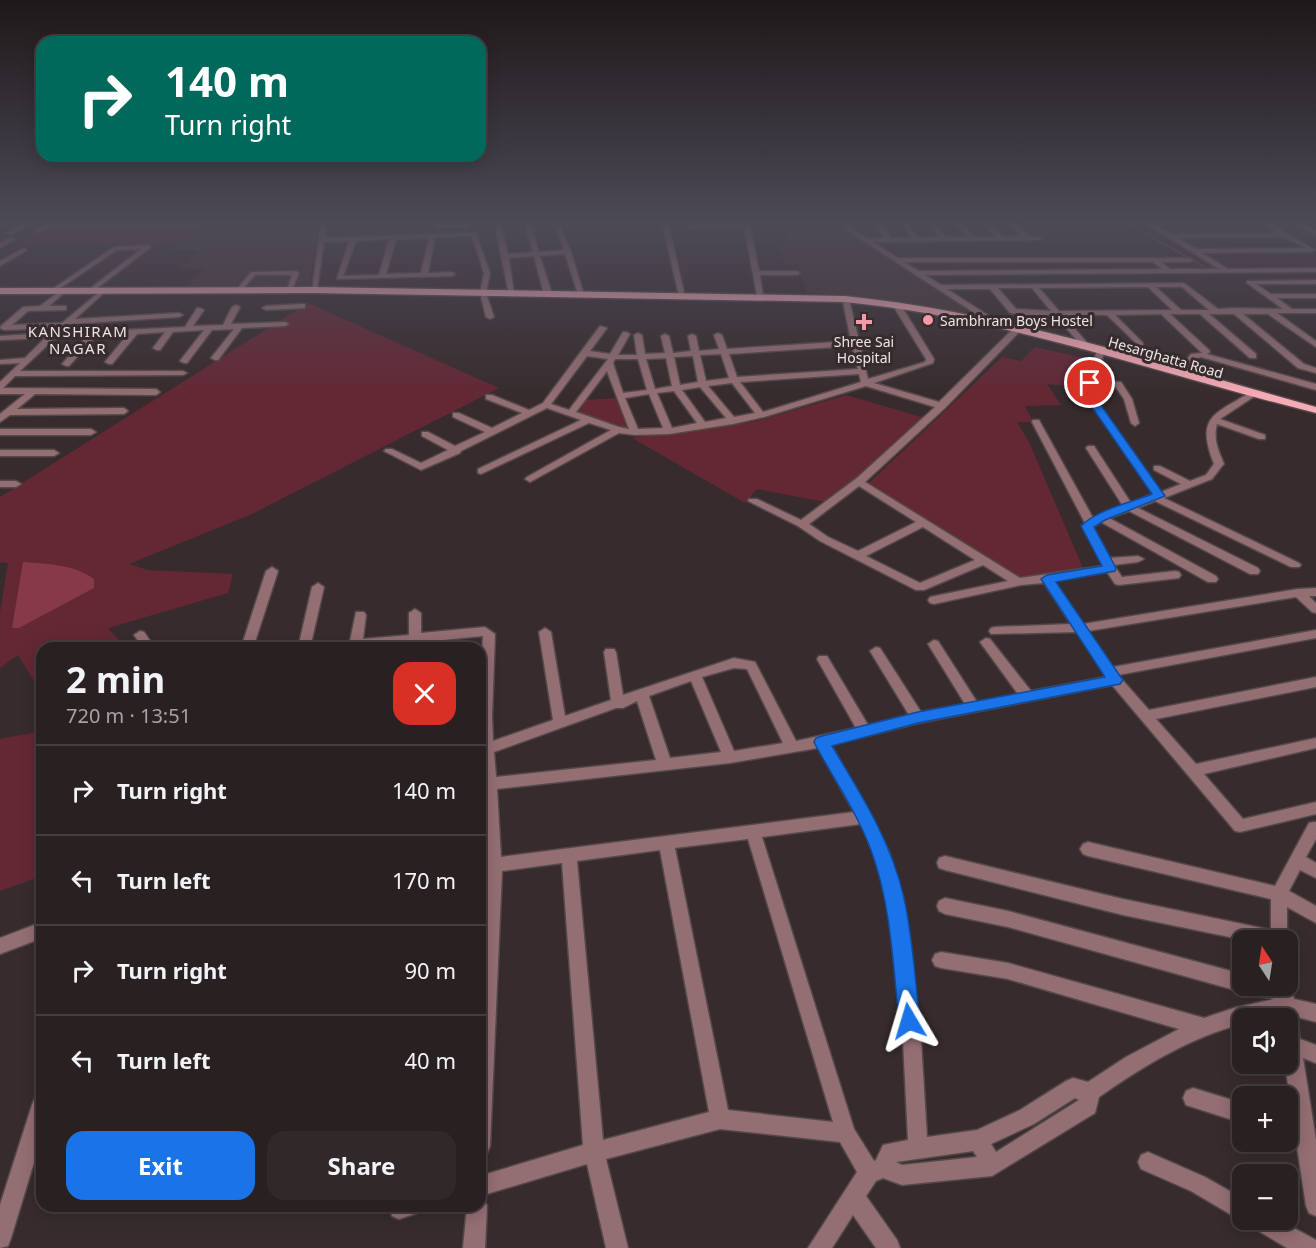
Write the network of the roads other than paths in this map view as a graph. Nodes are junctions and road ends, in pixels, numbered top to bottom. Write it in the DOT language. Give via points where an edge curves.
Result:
graph roads {
  1 [pos="73,280"];
  2 [pos="104,280"];
  3 [pos="247,280"];
  4 [pos="293,280"];
  5 [pos="317,280"];
  6 [pos="334,280"];
  7 [pos="486,280"];
  8 [pos="509,280"];
  9 [pos="545,280"];
  10 [pos="577,280"];
  11 [pos="679,280"];
  12 [pos="758,280"];
  13 [pos="793,280"];
  14 [pos="928,280"];
  15 [pos="1316,282"];
  16 [pos="793,284"];
  17 [pos="316,285"];
  18 [pos="1149,285"];
  19 [pos="992,286"];
  20 [pos="1034,286"];
  21 [pos="939,287"];
  22 [pos="104,290"];
  23 [pos="238,290"];
  24 [pos="290,290"];
  25 [pos="0,291"];
  26 [pos="58,291"];
  27 [pos="90,291"];
  28 [pos="483,293"];
  29 [pos="511,293"];
  30 [pos="548,294"];
  31 [pos="582,294"];
  32 [pos="683,296"];
  33 [pos="761,296"];
  34 [pos="1269,296"];
  35 [pos="1316,296"];
  36 [pos="845,299"];
  37 [pos="896,304"];
  38 [pos="302,306"];
  39 [pos="42,308"];
  40 [pos="52,308"];
  41 [pos="63,308"];
  42 [pos="236,308"];
  43 [pos="200,310"];
  44 [pos="1234,310"];
  45 [pos="1268,310"];
  46 [pos="1289,310"];
  47 [pos="1304,310"];
  48 [pos="1162,311"];
  49 [pos="1178,311"];
  50 [pos="1201,311"];
  51 [pos="1215,311"];
  52 [pos="1316,311"];
  53 [pos="1059,312"];
  54 [pos="1109,312"];
  55 [pos="179,315"];
  56 [pos="490,317"];
  57 [pos="1316,319"];
  58 [pos="39,320"];
  59 [pos="67,323"];
  60 [pos="996,323"];
  61 [pos="285,324"];
  62 [pos="257,325"];
  63 [pos="240,326"];
  64 [pos="210,327"];
  65 [pos="226,327"];
  66 [pos="2,328"];
  67 [pos="603,328"];
  68 [pos="1015,328"];
  69 [pos="171,329"];
  70 [pos="188,329"];
  71 [pos="135,331"];
  72 [pos="94,333"];
  73 [pos="626,334"];
  74 [pos="53,335"];
  75 [pos="638,335"];
  76 [pos="718,335"];
  77 [pos="665,336"];
  78 [pos="692,336"];
  79 [pos="0,338"];
  80 [pos="45,343"];
  81 [pos="856,343"];
  82 [pos="1140,345"];
  83 [pos="1316,345"];
  84 [pos="0,346"];
  85 [pos="1083,346"];
  86 [pos="157,348"];
  87 [pos="724,352"];
  88 [pos="1206,352"];
  89 [pos="585,353"];
  90 [pos="1100,353"];
  91 [pos="696,354"];
  92 [pos="668,356"];
  93 [pos="1253,356"];
  94 [pos="640,357"];
  95 [pos="215,358"];
  96 [pos="27,360"];
  97 [pos="610,360"];
  98 [pos="184,361"];
  99 [pos="0,362"];
  100 [pos="109,362"];
  101 [pos="66,364"];
  102 [pos="1316,370"];
  103 [pos="0,371"];
  104 [pos="863,371"];
  105 [pos="15,372"];
  106 [pos="1181,372"];
  107 [pos="183,373"];
  108 [pos="734,381"];
  109 [pos="865,383"];
  110 [pos="1090,383"];
  111 [pos="703,385"];
  112 [pos="1316,387"];
  113 [pos="0,389"];
  114 [pos="677,389"];
  115 [pos="33,391"];
  116 [pos="156,392"];
  117 [pos="650,392"];
  118 [pos="1255,394"];
  119 [pos="620,396"];
  120 [pos="489,397"];
  121 [pos="546,405"];
  122 [pos="942,406"];
  123 [pos="1316,410"];
  124 [pos="124,411"];
  125 [pos="8,412"];
  126 [pos="529,413"];
  127 [pos="571,413"];
  128 [pos="1316,414"];
  129 [pos="456,415"];
  130 [pos="761,416"];
  131 [pos="0,419"];
  132 [pos="588,420"];
  133 [pos="1214,420"];
  134 [pos="733,421"];
  135 [pos="1036,422"];
  136 [pos="1135,423"];
  137 [pos="702,424"];
  138 [pos="618,429"];
  139 [pos="669,431"];
  140 [pos="0,432"];
  141 [pos="91,432"];
  142 [pos="492,432"];
  143 [pos="635,432"];
  144 [pos="425,434"];
  145 [pos="1262,437"];
  146 [pos="1091,448"];
  147 [pos="389,450"];
  148 [pos="457,451"];
  149 [pos="0,453"];
  150 [pos="54,453"];
  151 [pos="1157,468"];
  152 [pos="481,471"];
  153 [pos="530,479"];
  154 [pos="859,482"];
  155 [pos="0,484"];
  156 [pos="16,484"];
  157 [pos="1189,484"];
  158 [pos="1157,496"];
  159 [pos="753,501"];
  160 [pos="1129,507"];
  161 [pos="1096,520"];
  162 [pos="923,523"];
  163 [pos="802,525"];
  164 [pos="857,556"];
  165 [pos="1138,559"];
  166 [pos="984,560"];
  167 [pos="1108,565"];
  168 [pos="1295,565"];
  169 [pos="1254,571"];
  170 [pos="272,572"];
  171 [pos="1175,575"];
  172 [pos="1047,579"];
  173 [pos="1212,579"];
  174 [pos="1020,582"];
  175 [pos="318,587"];
  176 [pos="1316,592"];
  177 [pos="1298,593"];
  178 [pos="934,600"];
  179 [pos="1316,609"];
  180 [pos="416,613"];
  181 [pos="360,615"];
  182 [pos="1082,628"];
  183 [pos="994,631"];
  184 [pos="544,632"];
  185 [pos="140,634"];
  186 [pos="1316,634"];
  187 [pos="416,638"];
  188 [pos="145,642"];
  189 [pos="249,642"];
  190 [pos="305,642"];
  191 [pos="356,642"];
  192 [pos="376,642"];
  193 [pos="986,642"];
  194 [pos="934,644"];
  195 [pos="876,651"];
  196 [pos="610,652"];
  197 [pos="486,657"];
  198 [pos="823,659"];
  199 [pos="695,675"];
  200 [pos="1113,676"];
  201 [pos="1316,682"];
  202 [pos="642,695"];
  203 [pos="1028,697"];
  204 [pos="618,704"];
  205 [pos="974,707"];
  206 [pos="1146,716"];
  207 [pos="918,718"];
  208 [pos="560,724"];
  209 [pos="864,730"];
  210 [pos="822,742"];
  211 [pos="1316,743"];
  212 [pos="792,747"];
  213 [pos="486,749"];
  214 [pos="730,757"];
  215 [pos="665,765"];
  216 [pos="1191,771"];
  217 [pos="489,784"];
  218 [pos="1316,808"];
  219 [pos="486,812"];
  220 [pos="1291,814"];
  221 [pos="865,817"];
  222 [pos="1315,828"];
  223 [pos="753,831"];
  224 [pos="666,842"];
  225 [pos="486,843"];
  226 [pos="1088,849"];
  227 [pos="569,855"];
  228 [pos="1297,860"];
  229 [pos="945,863"];
  230 [pos="494,864"];
  231 [pos="1316,871"];
  232 [pos="1280,894"];
  233 [pos="945,906"];
  234 [pos="1316,915"];
  235 [pos="1233,930"];
  236 [pos="1279,930"];
  237 [pos="36,932"];
  238 [pos="0,946"];
  239 [pos="941,960"];
  240 [pos="1232,980"];
  241 [pos="1281,996"];
  242 [pos="1286,996"];
  243 [pos="1316,1013"];
  244 [pos="486,1025"];
  245 [pos="1203,1027"];
  246 [pos="1298,1048"];
  247 [pos="1316,1054"];
  248 [pos="1295,1074"];
  249 [pos="1090,1092"];
  250 [pos="1193,1098"];
  251 [pos="1232,1110"];
  252 [pos="720,1119"];
  253 [pos="36,1124"];
  254 [pos="1302,1127"];
  255 [pos="846,1133"];
  256 [pos="978,1140"];
  257 [pos="918,1149"];
  258 [pos="594,1152"];
  259 [pos="1148,1162"];
  260 [pos="992,1166"];
  261 [pos="876,1170"];
  262 [pos="486,1184"];
  263 [pos="853,1196"];
  264 [pos="1232,1204"];
  265 [pos="1316,1206"];
  266 [pos="477,1212"];
  267 [pos="1276,1230"];
  268 [pos="0,1238"];
  269 [pos="474,1248"];
  270 [pos="617,1248"];
  271 [pos="819,1248"];
  272 [pos="889,1248"];
  273 [pos="1308,1248"];
  1 -- 26 [label="street"];
  2 -- 27 [label="street"];
  3 -- 23 [label="street"];
  4 -- 24 [label="street"];
  5 -- 17 [label="street"];
  6 -- 17 [label="street"];
  7 -- 28 [label="street"];
  8 -- 29 [label="street"];
  9 -- 30 [label="street"];
  10 -- 31 [label="street"];
  11 -- 32 [label="street"];
  12 -- 33 [label="street"];
  13 -- 16 [label="street"];
  14 -- 21 [label="street"];
  15 -- 34 [label="street" via="1249,282"];
  17 -- 24 [label="main road, Hesarghatta Road"];
  17 -- 28 [label="main road, Hesarghatta Road"];
  18 -- 20 [label="street"];
  18 -- 49 [label="street"];
  18 -- 51 [label="street" via="1184,285"];
  19 -- 20 [label="street"];
  19 -- 21 [label="street"];
  19 -- 53 [label="street" via="1016,313"];
  20 -- 53 [label="street"];
  21 -- 60 [label="street"];
  22 -- 23 [label="main road, Hesarghatta Road"];
  22 -- 27 [label="main road, Hesarghatta Road"];
  22 -- 59 [label="street"];
  23 -- 24 [label="main road, Hesarghatta Road"];
  25 -- 26 [label="main road, Hesarghatta Road"];
  26 -- 27 [label="main road, Hesarghatta Road"];
  26 -- 39 [label="street"];
  28 -- 29 [label="main road, Hesarghatta Road"];
  28 -- 56 [label="street"];
  29 -- 30 [label="main road, Hesarghatta Road"];
  30 -- 31 [label="main road, Hesarghatta Road"];
  31 -- 32 [label="main road, Hesarghatta Road"];
  32 -- 33 [label="main road, Hesarghatta Road"];
  33 -- 36 [label="main road, Hesarghatta Road"];
  34 -- 35 [label="street"];
  34 -- 46 [label="street"];
  36 -- 37 [label="main road, Hesarghatta Road"];
  36 -- 81 [label="street"];
  37 -- 60 [label="main road, Hesarghatta Road"];
  37 -- 109 [label="street" via="929,363"];
  38 -- 62 [label="street" via="267,306"];
  39 -- 40 [label="street"];
  39 -- 66 [label="street" via="26,309"];
  40 -- 41 [label="street"];
  40 -- 58 [label="street"];
  42 -- 65 [label="street"];
  43 -- 70 [label="street"];
  44 -- 45 [label="street"];
  44 -- 51 [label="street"];
  44 -- 102 [label="street" via="1301,366"];
  45 -- 46 [label="street"];
  45 -- 83 [label="street"];
  46 -- 47 [label="street"];
  47 -- 52 [label="street"];
  47 -- 57 [label="street"];
  48 -- 49 [label="street"];
  48 -- 54 [label="street"];
  48 -- 88 [label="street"];
  49 -- 50 [label="street"];
  50 -- 51 [label="street"];
  50 -- 93 [label="street"];
  53 -- 54 [label="street"];
  53 -- 85 [label="street"];
  54 -- 82 [label="street"];
  55 -- 59 [label="street"];
  59 -- 66 [label="street"];
  59 -- 74 [label="street"];
  60 -- 68 [label="main road, Hesarghatta Road"];
  61 -- 62 [label="street"];
  62 -- 63 [label="street"];
  63 -- 65 [label="street"];
  63 -- 95 [label="street"];
  64 -- 65 [label="street"];
  64 -- 70 [label="street"];
  64 -- 98 [label="street"];
  67 -- 89 [label="street"];
  68 -- 85 [label="main road, Hesarghatta Road"];
  68 -- 122 [label="street"];
  69 -- 70 [label="street"];
  69 -- 71 [label="street"];
  69 -- 86 [label="street"];
  71 -- 72 [label="street"];
  71 -- 100 [label="street"];
  72 -- 74 [label="street"];
  72 -- 101 [label="street"];
  73 -- 97 [label="street"];
  74 -- 79 [label="street"];
  74 -- 80 [label="street"];
  75 -- 94 [label="street"];
  76 -- 87 [label="street"];
  77 -- 92 [label="street"];
  78 -- 91 [label="street"];
  80 -- 84 [label="street"];
  80 -- 96 [label="street"];
  81 -- 87 [label="street"];
  81 -- 104 [label="street"];
  85 -- 90 [label="main road, Hesarghatta Road"];
  85 -- 106 [label="main road, Hesarghatta Road"];
  87 -- 91 [label="street"];
  87 -- 108 [label="street"];
  89 -- 97 [label="street"];
  89 -- 121 [label="street"];
  90 -- 110 [label="street"];
  90 -- 118 [label="main road, Hesarghatta Road"];
  91 -- 92 [label="street"];
  91 -- 111 [label="street"];
  92 -- 94 [label="street"];
  92 -- 114 [label="street"];
  94 -- 97 [label="street"];
  94 -- 117 [label="street"];
  96 -- 99 [label="street"];
  96 -- 105 [label="street"];
  97 -- 119 [label="street"];
  97 -- 127 [label="street"];
  103 -- 105 [label="street"];
  104 -- 108 [label="street"];
  104 -- 109 [label="street"];
  105 -- 107 [label="street"];
  105 -- 113 [label="street"];
  106 -- 112 [label="street" via="1194,356 1201,355"];
  106 -- 118 [label="main road, Hesarghatta Road"];
  108 -- 111 [label="street"];
  108 -- 130 [label="street"];
  109 -- 122 [label="street"];
  109 -- 130 [label="street"];
  110 -- 136 [label="street" via="1118,384 1128,399"];
  110 -- 158 [label="street" via="1090,397"];
  111 -- 114 [label="street"];
  111 -- 134 [label="street"];
  113 -- 115 [label="street"];
  114 -- 117 [label="street"];
  114 -- 137 [label="street"];
  115 -- 116 [label="street"];
  115 -- 125 [label="street"];
  117 -- 119 [label="street"];
  117 -- 139 [label="street"];
  118 -- 123 [label="main road, Hesarghatta Road"];
  118 -- 128 [label="main road, Hesarghatta Road"];
  118 -- 133 [label="street" via="1219,413"];
  119 -- 143 [label="street"];
  120 -- 126 [label="street"];
  121 -- 126 [label="street"];
  121 -- 127 [label="street"];
  122 -- 154 [label="street"];
  124 -- 125 [label="street"];
  125 -- 131 [label="street"];
  126 -- 142 [label="street"];
  127 -- 132 [label="street"];
  129 -- 142 [label="street"];
  130 -- 134 [label="street"];
  132 -- 138 [label="street"];
  132 -- 152 [label="street"];
  133 -- 145 [label="street"];
  133 -- 157 [label="street" via="1212,450 1219,464 1209,477"];
  134 -- 137 [label="street"];
  135 -- 161 [label="street"];
  137 -- 139 [label="street"];
  138 -- 143 [label="street"];
  138 -- 153 [label="street"];
  139 -- 143 [label="street"];
  140 -- 141 [label="street"];
  142 -- 148 [label="street"];
  144 -- 148 [label="street"];
  146 -- 160 [label="street"];
  147 -- 148 [label="street" via="421,467"];
  149 -- 150 [label="street"];
  151 -- 157 [label="street"];
  154 -- 162 [label="street"];
  154 -- 163 [label="street"];
  155 -- 156 [label="street"];
  157 -- 158 [label="street"];
  158 -- 160 [label="street"];
  158 -- 168 [label="street"];
  159 -- 163 [label="street"];
  160 -- 161 [label="street"];
  160 -- 169 [label="street"];
  161 -- 167 [label="street" via="1087,530"];
  161 -- 173 [label="street"];
  162 -- 164 [label="street"];
  162 -- 166 [label="street"];
  163 -- 164 [label="street"];
  164 -- 166 [label="street" via="920,587"];
  165 -- 167 [label="street"];
  166 -- 174 [label="street"];
  167 -- 171 [label="street" via="1119,581"];
  167 -- 172 [label="street"];
  170 -- 189 [label="street"];
  172 -- 174 [label="street"];
  172 -- 182 [label="street"];
  174 -- 178 [label="street"];
  175 -- 190 [label="street"];
  176 -- 177 [label="street"];
  177 -- 179 [label="street"];
  177 -- 182 [label="street"];
  180 -- 187 [label="street"];
  181 -- 191 [label="street"];
  182 -- 183 [label="street"];
  182 -- 200 [label="street"];
  184 -- 208 [label="street"];
  185 -- 188 [label="street"];
  186 -- 200 [label="street"];
  187 -- 192 [label="street"];
  187 -- 197 [label="street" via="485,630 489,633"];
  193 -- 203 [label="street"];
  194 -- 205 [label="street"];
  195 -- 207 [label="street"];
  196 -- 204 [label="street"];
  198 -- 209 [label="street"];
  199 -- 202 [label="street"];
  199 -- 212 [label="street" via="734,663 751,665"];
  199 -- 214 [label="street"];
  200 -- 203 [label="street"];
  200 -- 206 [label="street"];
  201 -- 206 [label="street"];
  202 -- 204 [label="street"];
  202 -- 215 [label="street"];
  203 -- 205 [label="street"];
  204 -- 208 [label="street"];
  205 -- 207 [label="street"];
  206 -- 216 [label="street"];
  207 -- 209 [label="street"];
  208 -- 213 [label="street"];
  209 -- 210 [label="street"];
  210 -- 212 [label="street"];
  210 -- 221 [label="street"];
  211 -- 216 [label="street"];
  212 -- 214 [label="street"];
  213 -- 217 [label="street"];
  214 -- 215 [label="street"];
  215 -- 217 [label="street"];
  216 -- 220 [label="street" via="1240,826"];
  217 -- 219 [label="street"];
  218 -- 220 [label="street"];
  220 -- 222 [label="street"];
  221 -- 223 [label="street"];
  221 -- 257 [label="street" via="881,852 895,899 912,1040"];
  222 -- 228 [label="street"];
  223 -- 224 [label="street"];
  223 -- 255 [label="street"];
  224 -- 227 [label="street"];
  224 -- 252 [label="street"];
  225 -- 230 [label="street"];
  226 -- 232 [label="street"];
  227 -- 230 [label="street"];
  227 -- 258 [label="street"];
  228 -- 231 [label="street"];
  228 -- 232 [label="street"];
  229 -- 235 [label="street"];
  230 -- 244 [label="street"];
  232 -- 234 [label="street"];
  232 -- 236 [label="street"];
  233 -- 240 [label="street" via="1008,919"];
  237 -- 238 [label="street"];
  239 -- 245 [label="street" via="1008,971"];
  241 -- 245 [label="street"];
  242 -- 243 [label="street"];
  245 -- 249 [label="street"];
  246 -- 247 [label="street"];
  248 -- 254 [label="street"];
  249 -- 256 [label="street" via="1073,1088 1027,1117"];
  249 -- 260 [label="street" via="1088,1106"];
  250 -- 251 [label="street"];
  252 -- 255 [label="street"];
  252 -- 258 [label="street"];
  253 -- 268 [label="street"];
  254 -- 265 [label="street"];
  255 -- 261 [label="street"];
  256 -- 257 [label="street"];
  256 -- 260 [label="street"];
  257 -- 261 [label="street" via="890,1152"];
  258 -- 262 [label="street"];
  258 -- 270 [label="street"];
  259 -- 264 [label="street"];
  260 -- 261 [label="street" via="902,1175"];
  261 -- 263 [label="street"];
  263 -- 271 [label="street"];
  263 -- 272 [label="street"];
  266 -- 269 [label="street"];
  267 -- 273 [label="street"];
}
